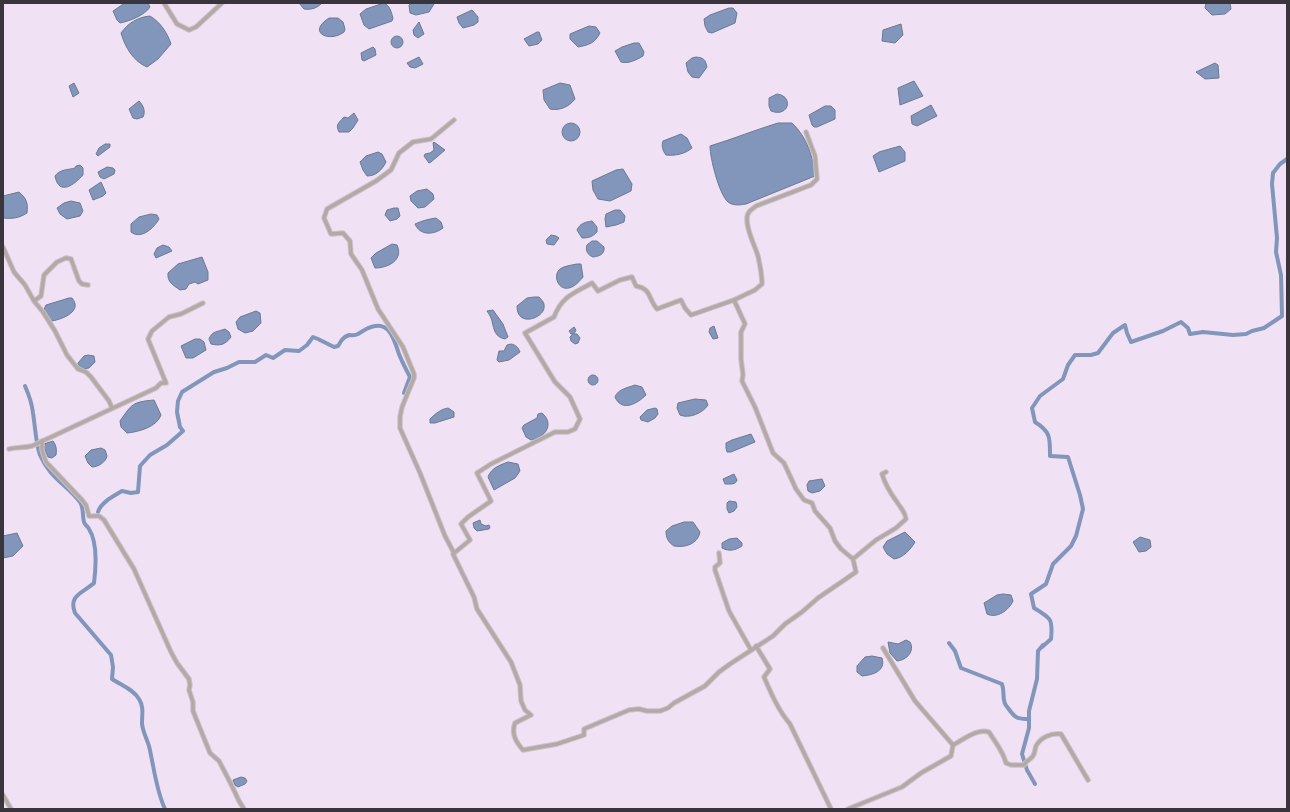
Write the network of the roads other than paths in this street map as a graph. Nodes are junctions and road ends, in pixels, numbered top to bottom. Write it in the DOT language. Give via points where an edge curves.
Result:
graph roads {
  1 [pos="164,3"];
  2 [pos="222,3"];
  3 [pos="454,120"];
  4 [pos="806,132"];
  5 [pos="3,247"];
  6 [pos="88,285"];
  7 [pos="734,300"];
  8 [pos="34,301"];
  9 [pos="203,303"];
  10 [pos="112,408"];
  11 [pos="42,441"];
  12 [pos="9,449"];
  13 [pos="886,472"];
  14 [pos="454,553"];
  15 [pos="719,553"];
  16 [pos="853,559"];
  17 [pos="756,646"];
  18 [pos="883,648"];
  19 [pos="751,650"];
  20 [pos="953,745"];
  21 [pos="1088,780"];
  22 [pos="3,796"];
  23 [pos="11,809"];
  24 [pos="244,809"];
  25 [pos="832,809"];
  26 [pos="848,809"];
  1 -- 2 [label="street" via="177,24 189,30 196,27"];
  3 -- 14 [label="street" via="431,139 413,142 399,153 392,170 327,209 324,218 331,234 343,233 350,241 351,254 362,270 378,309 403,346 414,374 402,407 400,428"];
  4 -- 7 [label="street" via="815,156 817,179 811,185 749,211 747,217 762,284"];
  5 -- 8 [label="street" via="14,272"];
  6 -- 8 [label="street" via="82,284 71,259 66,258 57,262 44,275 40,296"];
  7 -- 14 [label="street" via="691,315 681,300 657,308 647,290 636,286 632,277 598,291 592,283 562,301 554,317 525,333 555,382 570,397 580,419 575,429 555,432 477,473 491,501 461,524 470,540"];
  7 -- 16 [label="street" via="745,324 741,332 742,381 773,453 784,463 804,500 812,503 815,511 830,528 835,541"];
  8 -- 10 [label="street" via="55,331 67,355 78,369 91,377"];
  9 -- 10 [label="street" via="169,317 152,331 148,339 166,383"];
  10 -- 11 [label="street"];
  11 -- 12 [label="street" via="32,446"];
  11 -- 24 [label="street" via="46,462 86,505 89,516 100,516 104,520 134,569 171,652 189,679 193,711 210,753 219,761"];
  13 -- 16 [label="street" via="882,474 884,481 905,511 906,518"];
  14 -- 19 [label="street" via="477,609 511,662 520,685 521,701 531,715 514,723 512,730 516,743 523,750 575,739 584,735 584,729 629,710 660,712 705,686 719,672"];
  15 -- 19 [label="street" via="720,563 715,570 724,601"];
  16 -- 17 [label="street" via="856,572 818,598 773,636"];
  17 -- 19 [label="street"];
  17 -- 25 [label="street" via="770,669 764,677 769,690"];
  18 -- 20 [label="street" via="915,701"];
  20 -- 21 [label="street" via="976,733 989,732 1006,763 1011,765 1025,763 1034,755 1036,746 1048,735 1061,734"];
  20 -- 26 [label="street" via="950,756 909,783"];
  22 -- 23 [label="street"];
}
